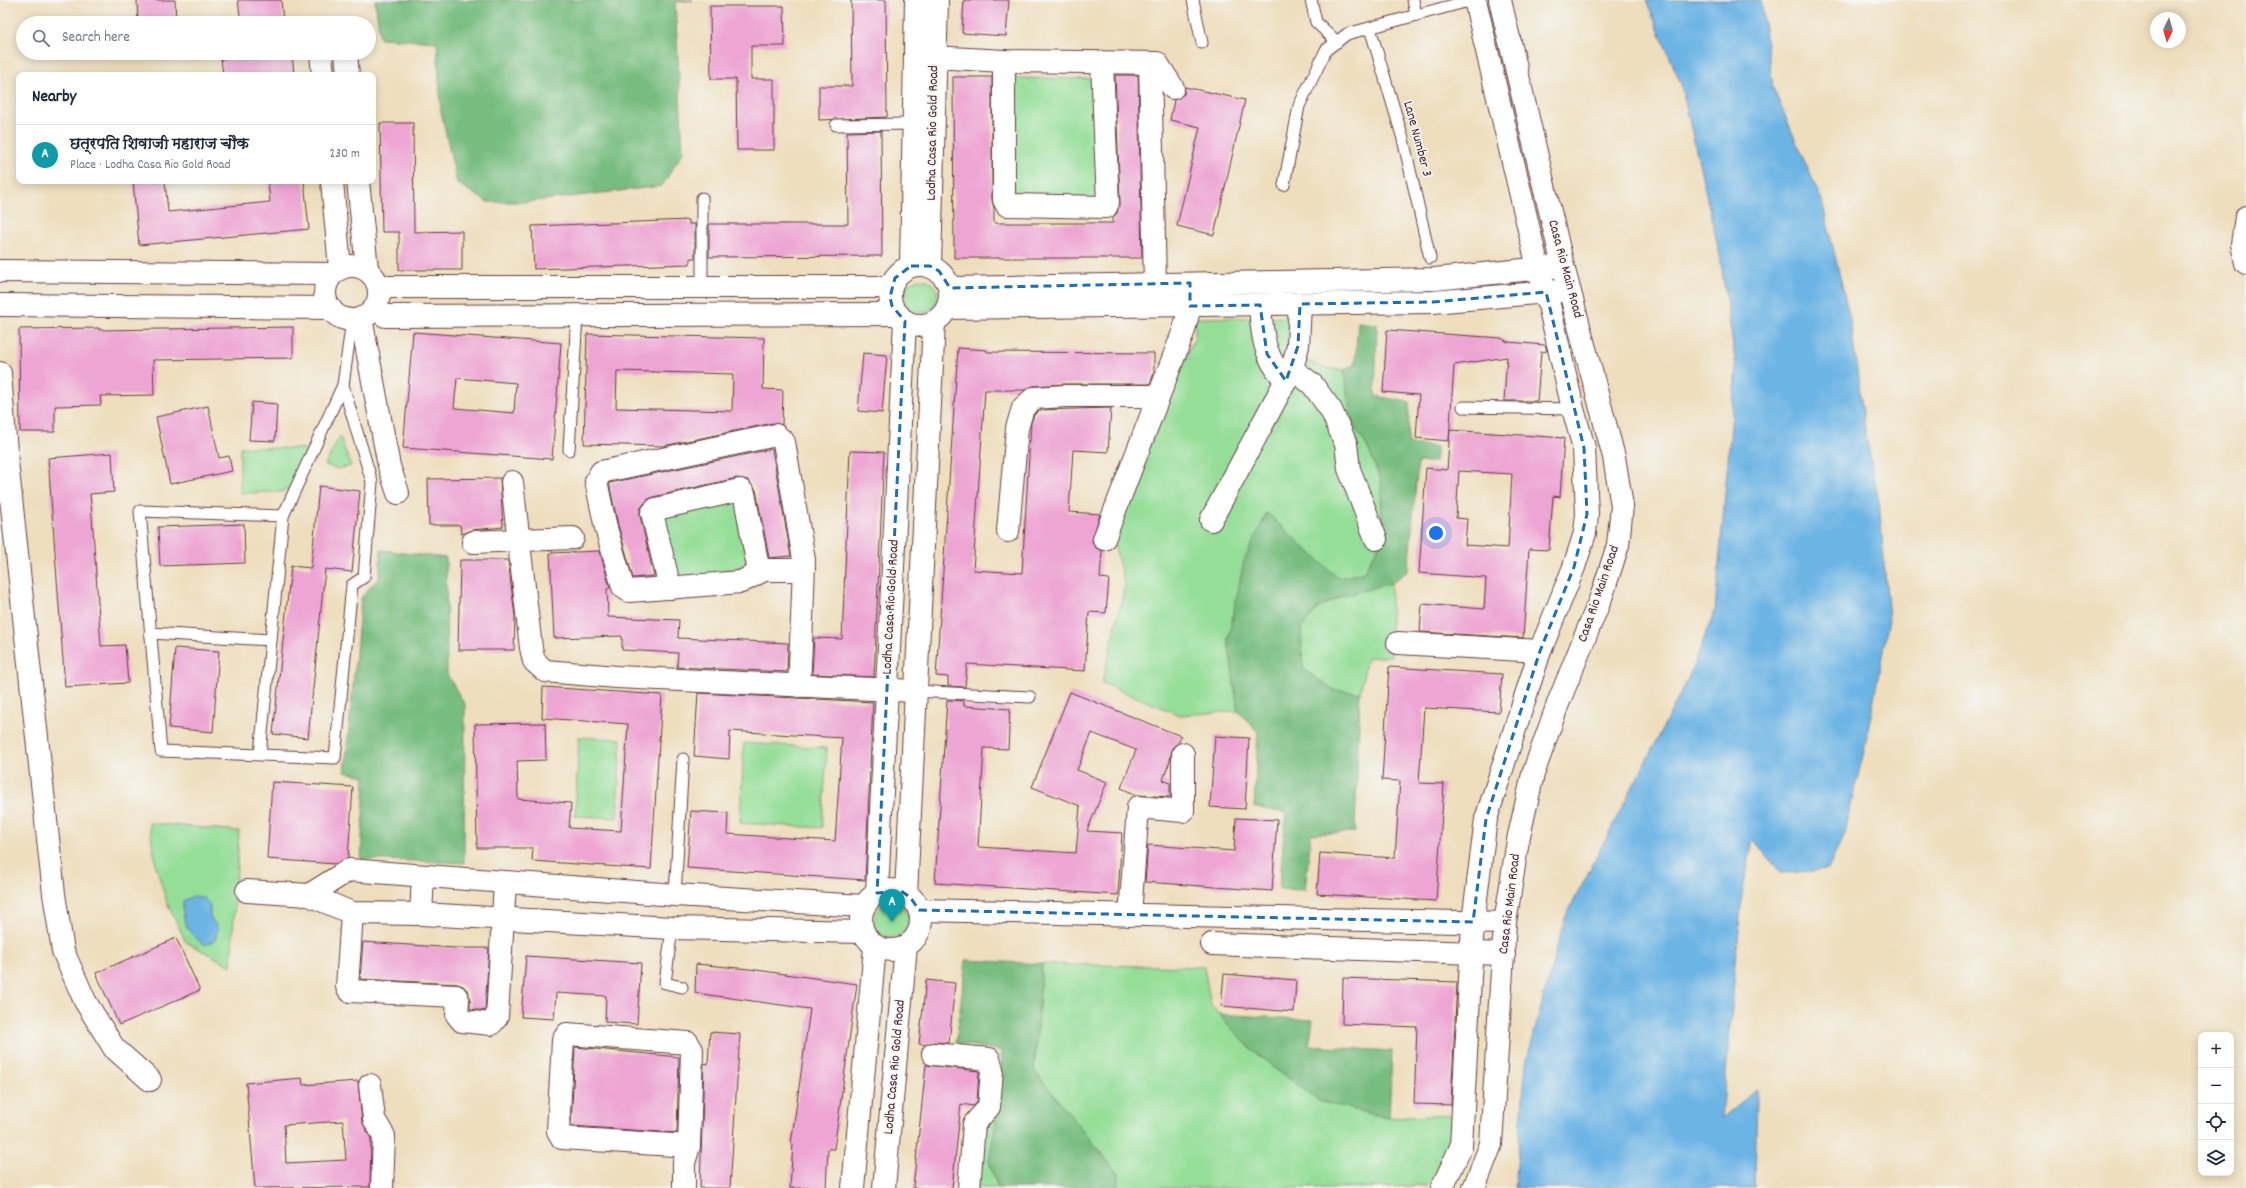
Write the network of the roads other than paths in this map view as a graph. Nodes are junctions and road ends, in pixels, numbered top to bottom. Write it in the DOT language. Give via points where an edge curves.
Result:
graph roads {
  1 [pos="916,0"];
  2 [pos="937,0"];
  3 [pos="1193,0"];
  4 [pos="1311,0"];
  5 [pos="1412,0"];
  6 [pos="1473,0"];
  7 [pos="1500,0"];
  8 [pos="1416,15"];
  9 [pos="1370,28"];
  10 [pos="1337,42"];
  11 [pos="1202,43"];
  12 [pos="925,57"];
  13 [pos="322,60"];
  14 [pos="347,60"];
  15 [pos="1004,60"];
  16 [pos="1102,63"];
  17 [pos="1150,63"];
  18 [pos="323,72"];
  19 [pos="348,72"];
  20 [pos="1173,88"];
  21 [pos="914,124"];
  22 [pos="836,125"];
  23 [pos="332,184"];
  24 [pos="358,184"];
  25 [pos="1284,185"];
  26 [pos="702,198"];
  27 [pos="2246,217"];
  28 [pos="1430,258"];
  29 [pos="2246,263"];
  30 [pos="921,266"];
  31 [pos="1563,266"];
  32 [pos="1538,268"];
  33 [pos="367,269"];
  34 [pos="0,271"];
  35 [pos="336,271"];
  36 [pos="1407,280"];
  37 [pos="1190,283"];
  38 [pos="1220,283"];
  39 [pos="1155,284"];
  40 [pos="379,287"];
  41 [pos="702,287"];
  42 [pos="891,287"];
  43 [pos="1571,290"];
  44 [pos="1546,292"];
  45 [pos="1407,302"];
  46 [pos="1300,304"];
  47 [pos="0,305"];
  48 [pos="1260,305"];
  49 [pos="944,306"];
  50 [pos="1190,306"];
  51 [pos="1220,306"];
  52 [pos="330,308"];
  53 [pos="363,315"];
  54 [pos="577,315"];
  55 [pos="901,317"];
  56 [pos="0,373"];
  57 [pos="1289,375"];
  58 [pos="343,385"];
  59 [pos="1159,396"];
  60 [pos="1463,407"];
  61 [pos="1573,409"];
  62 [pos="569,450"];
  63 [pos="3,454"];
  64 [pos="512,482"];
  65 [pos="398,493"];
  66 [pos="283,516"];
  67 [pos="1211,520"];
  68 [pos="1008,531"];
  69 [pos="573,538"];
  70 [pos="1104,539"];
  71 [pos="1376,539"];
  72 [pos="518,541"];
  73 [pos="473,542"];
  74 [pos="804,570"];
  75 [pos="759,572"];
  76 [pos="670,588"];
  77 [pos="150,632"];
  78 [pos="271,640"];
  79 [pos="1398,643"];
  80 [pos="1540,651"];
  81 [pos="799,686"];
  82 [pos="887,690"];
  83 [pos="915,691"];
  84 [pos="1030,697"];
  85 [pos="260,754"];
  86 [pos="1182,754"];
  87 [pos="683,759"];
  88 [pos="423,877"];
  89 [pos="505,882"];
  90 [pos="248,891"];
  91 [pos="675,894"];
  92 [pos="309,895"];
  93 [pos="870,900"];
  94 [pos="912,902"];
  95 [pos="352,913"];
  96 [pos="421,914"];
  97 [pos="1130,915"];
  98 [pos="504,920"];
  99 [pos="1473,922"];
  100 [pos="1505,923"];
  101 [pos="672,928"];
  102 [pos="869,939"];
  103 [pos="1212,944"];
  104 [pos="906,946"];
  105 [pos="1472,952"];
  106 [pos="1504,954"];
  107 [pos="682,987"];
  108 [pos="933,1054"];
  109 [pos="150,1080"];
  110 [pos="370,1086"];
  111 [pos="689,1146"];
  112 [pos="382,1188"];
  113 [pos="684,1188"];
  114 [pos="853,1188"];
  115 [pos="884,1188"];
  116 [pos="969,1188"];
  117 [pos="1442,1188"];
  118 [pos="1474,1188"];
  1 -- 12 [label="street, Lodha Casa Rio Gold Road"];
  2 -- 12 [label="street, Lodha Casa Rio Gold Road"];
  3 -- 11 [label="lane"];
  4 -- 10 [label="lane" via="1316,22"];
  5 -- 8 [label="lane"];
  6 -- 8 [label="lane"];
  6 -- 32 [label="street, Casa Rio Main Road"];
  7 -- 31 [label="street, Casa Rio Main Road"];
  8 -- 9 [label="lane"];
  9 -- 10 [label="lane" via="1347,34"];
  9 -- 28 [label="lane, Lane Number 3" via="1403,139"];
  10 -- 25 [label="lane" via="1326,50 1299,106"];
  12 -- 15 [label="street"];
  12 -- 21 [label="street, Lodha Casa Rio Gold Road"];
  12 -- 30 [label="street, Lodha Casa Rio Gold Road"];
  13 -- 18 [label="street"];
  14 -- 19 [label="street"];
  15 -- 16 [label="street"];
  15 -- 16 [label="street" via="1004,200 1007,206 1106,206 1108,203"];
  16 -- 17 [label="street"];
  17 -- 20 [label="street" via="1161,66"];
  17 -- 39 [label="street"];
  21 -- 22 [label="lane"];
  21 -- 30 [label="street, Lodha Casa Rio Gold Road"];
  23 -- 35 [label="street"];
  24 -- 33 [label="street"];
  26 -- 41 [label="lane"];
  27 -- 29 [label="street" via="2242,244"];
  30 -- 42 [label="street" via="896,278"];
  30 -- 49 [label="street" via="939,271"];
  31 -- 32 [label="street"];
  31 -- 43 [label="street, Casa Rio Main Road"];
  32 -- 36 [label="street"];
  32 -- 44 [label="street, Casa Rio Main Road"];
  33 -- 35 [label="street" via="358,266"];
  33 -- 40 [label="street" via="374,275"];
  34 -- 35 [label="street"];
  35 -- 52 [label="street" via="325,290"];
  36 -- 38 [label="street"];
  36 -- 45 [label="street"];
  37 -- 38 [label="street"];
  37 -- 39 [label="street"];
  37 -- 50 [label="street"];
  38 -- 51 [label="street"];
  39 -- 49 [label="street"];
  40 -- 41 [label="street"];
  40 -- 53 [label="street" via="379,300"];
  41 -- 42 [label="street"];
  42 -- 55 [label="street, Lodha Casa Rio Gold Road" via="892,306"];
  43 -- 44 [label="street"];
  43 -- 100 [label="street, Casa Rio Main Road" via="1614,457 1622,506 1618,545 1602,594 1533,774 1518,840"];
  44 -- 45 [label="street"];
  44 -- 61 [label="street, Casa Rio Main Road"];
  45 -- 46 [label="street"];
  46 -- 48 [label="street"];
  46 -- 57 [label="street" via="1298,346"];
  47 -- 52 [label="street"];
  48 -- 51 [label="street"];
  48 -- 57 [label="street" via="1267,354 1274,368"];
  49 -- 50 [label="street"];
  49 -- 55 [label="street" via="925,325"];
  49 -- 83 [label="street, Lodha Casa Rio Gold Road"];
  50 -- 51 [label="street"];
  50 -- 59 [label="street" via="1184,330"];
  52 -- 53 [label="street" via="340,316"];
  53 -- 54 [label="street"];
  53 -- 58 [label="lane"];
  53 -- 65 [label="street" via="389,466"];
  54 -- 55 [label="street"];
  54 -- 62 [label="lane"];
  55 -- 82 [label="street, Lodha Casa Rio Gold Road"];
  56 -- 63 [label="street"];
  57 -- 67 [label="street"];
  57 -- 71 [label="street" via="1312,384 1331,410 1346,444 1349,469"];
  58 -- 66 [label="lane"];
  58 -- 85 [label="lane" via="372,482 364,577 352,586 336,758"];
  59 -- 68 [label="street" via="1034,398 1023,408 1017,428"];
  59 -- 70 [label="street"];
  60 -- 61 [label="lane"];
  61 -- 80 [label="street, Casa Rio Main Road" via="1584,448 1586,527 1574,567"];
  63 -- 109 [label="street" via="54,894 63,951 85,1001 114,1048"];
  64 -- 72 [label="street"];
  66 -- 77 [label="lane" via="140,511"];
  66 -- 78 [label="lane"];
  69 -- 72 [label="street"];
  72 -- 73 [label="street"];
  72 -- 81 [label="street" via="530,648 534,661 545,671 617,678"];
  74 -- 75 [label="street"];
  74 -- 76 [label="street" via="784,442 776,435 601,472 596,481 623,587 629,591"];
  74 -- 81 [label="street"];
  75 -- 76 [label="street" via="741,582"];
  75 -- 76 [label="street" via="744,493 740,490 656,509 652,513"];
  77 -- 78 [label="lane"];
  77 -- 85 [label="lane" via="161,751"];
  78 -- 85 [label="lane"];
  79 -- 80 [label="street"];
  80 -- 99 [label="street, Casa Rio Main Road" via="1486,819"];
  81 -- 82 [label="street"];
  82 -- 83 [label="street"];
  82 -- 93 [label="street, Lodha Casa Rio Gold Road"];
  83 -- 84 [label="lane"];
  83 -- 94 [label="street, Lodha Casa Rio Gold Road"];
  86 -- 97 [label="street" via="1183,811 1138,807"];
  87 -- 91 [label="lane"];
  88 -- 89 [label="street"];
  88 -- 92 [label="street" via="349,870"];
  88 -- 96 [label="street"];
  89 -- 91 [label="street"];
  89 -- 98 [label="street"];
  90 -- 92 [label="street"];
  91 -- 93 [label="street"];
  91 -- 101 [label="street"];
  92 -- 95 [label="street"];
  93 -- 94 [label="street" via="890,890"];
  93 -- 102 [label="street, Lodha Casa Rio Gold Road" via="860,922"];
  94 -- 97 [label="street"];
  94 -- 104 [label="street, Lodha Casa Rio Gold Road" via="921,924 918,934"];
  95 -- 96 [label="street"];
  95 -- 98 [label="street" via="347,987 350,991 456,996 457,1015 462,1021 491,1024 497,1017"];
  96 -- 98 [label="street"];
  97 -- 99 [label="street"];
  98 -- 101 [label="street"];
  99 -- 100 [label="street"];
  99 -- 105 [label="street, Casa Rio Main Road"];
  100 -- 106 [label="street, Casa Rio Main Road"];
  101 -- 102 [label="street"];
  101 -- 107 [label="lane" via="666,984"];
  102 -- 104 [label="street" via="893,951"];
  102 -- 114 [label="street, Lodha Casa Rio Gold Road"];
  103 -- 105 [label="street"];
  104 -- 115 [label="street, Lodha Casa Rio Gold Road"];
  105 -- 106 [label="street"];
  105 -- 117 [label="street, Casa Rio Main Road" via="1461,1147"];
  106 -- 118 [label="street, Casa Rio Main Road" via="1491,1144"];
  108 -- 116 [label="street" via="989,1059 992,1070 989,1107 974,1124"];
  110 -- 112 [label="street" via="374,1119 384,1136"];
  111 -- 111 [label="street" via="692,1050 688,1043 567,1034 563,1040 558,1131 562,1138"];
  111 -- 113 [label="street" via="684,1163"];
}
